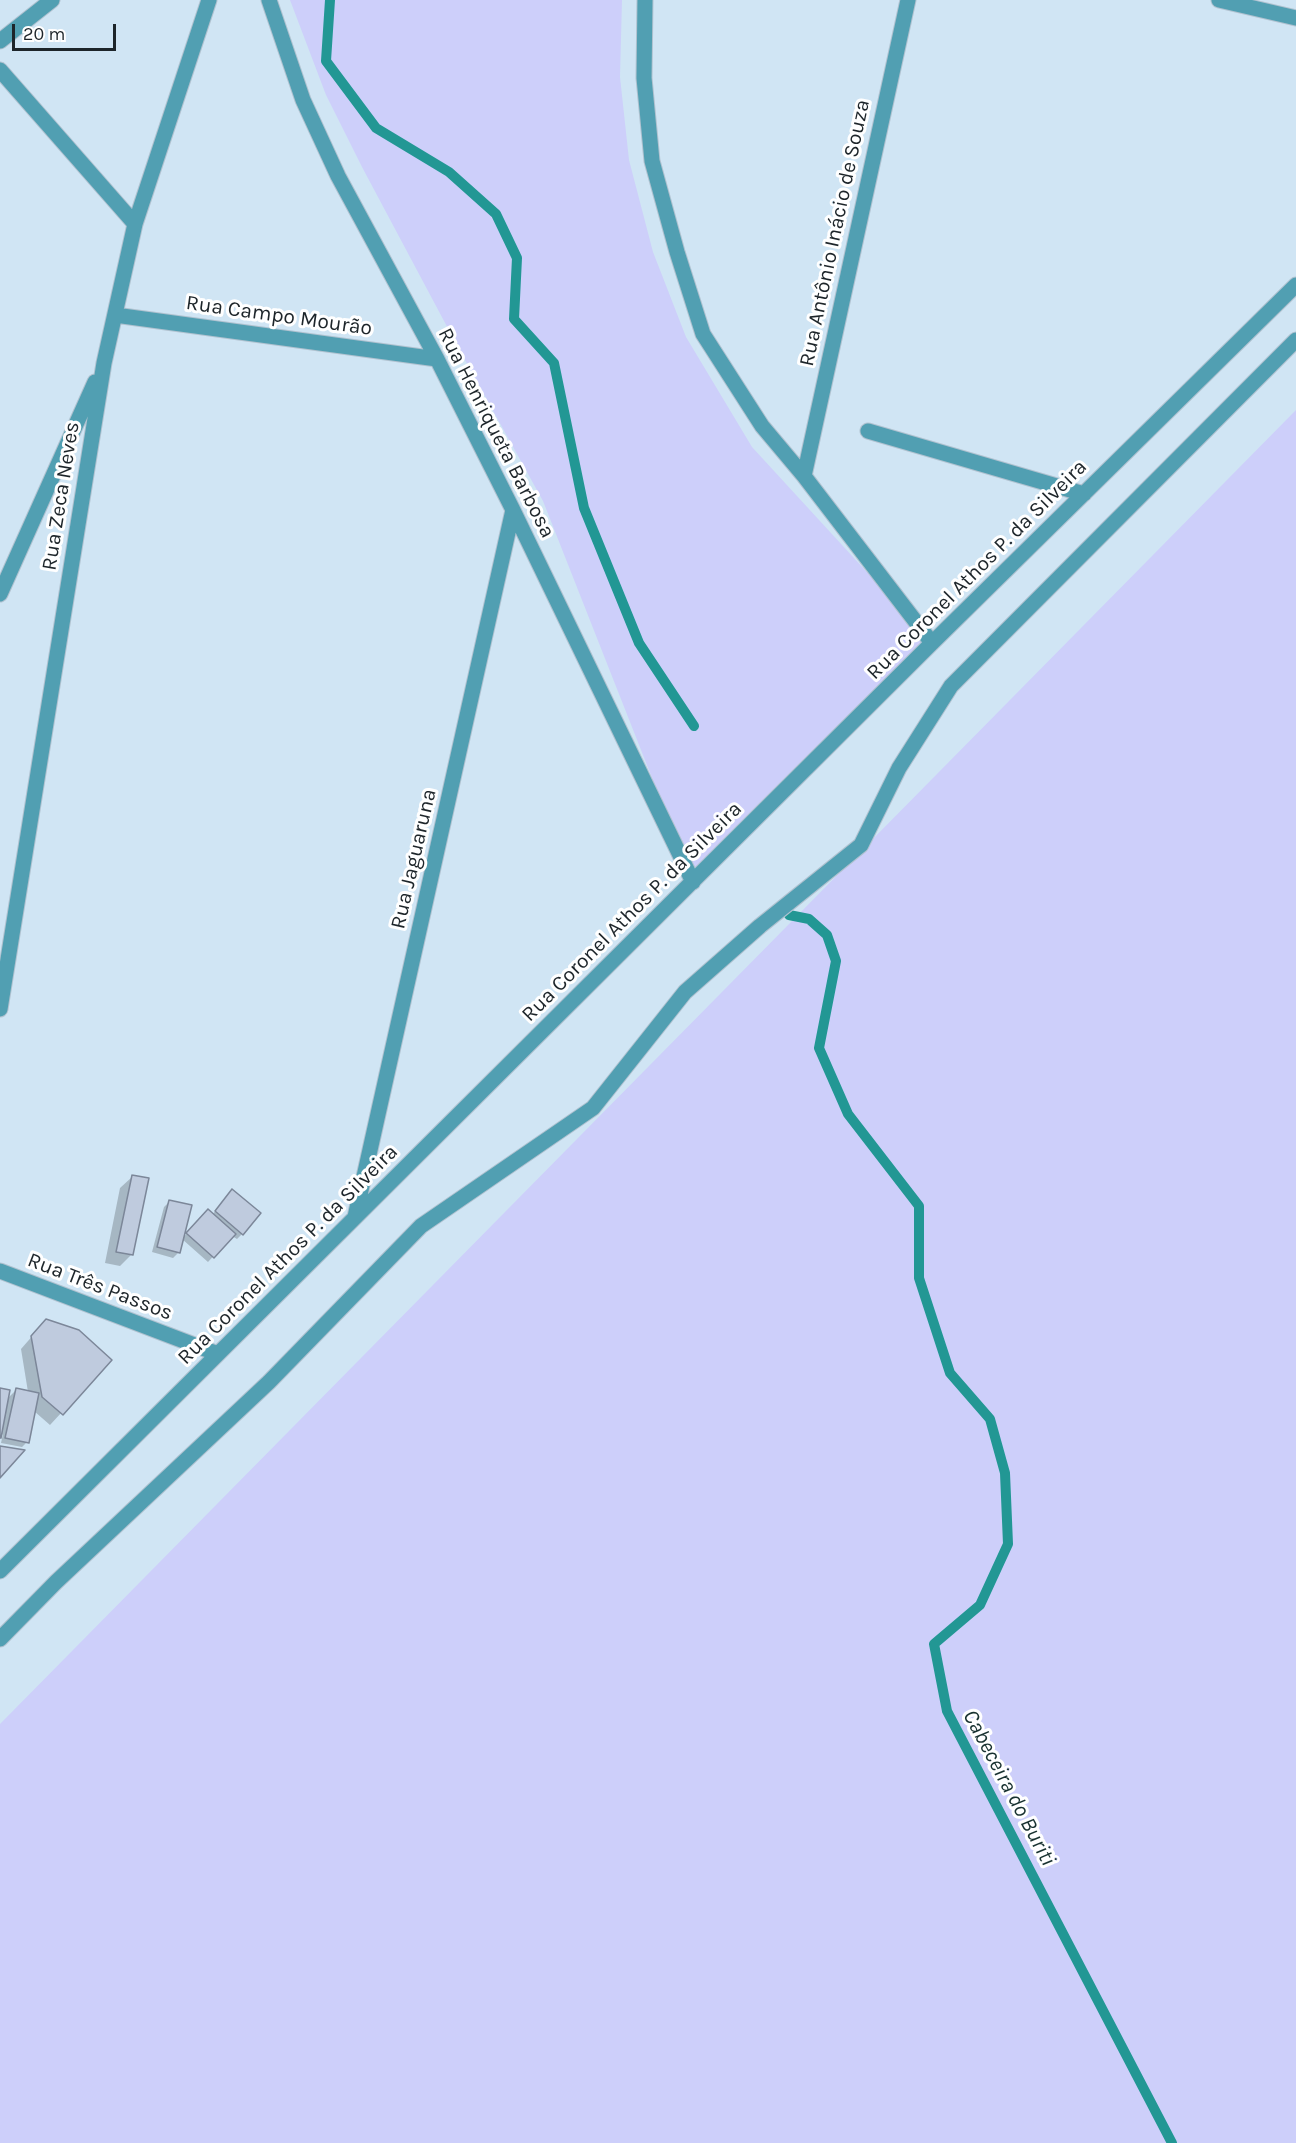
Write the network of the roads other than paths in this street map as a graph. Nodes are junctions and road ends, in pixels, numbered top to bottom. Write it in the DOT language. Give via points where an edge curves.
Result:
graph roads {
  1 [pos="52,0"];
  2 [pos="209,0"];
  3 [pos="270,0"];
  4 [pos="645,0"];
  5 [pos="908,0"];
  6 [pos="1219,0"];
  7 [pos="1296,18"];
  8 [pos="0,41"];
  9 [pos="0,70"];
  10 [pos="135,224"];
  11 [pos="1296,285"];
  12 [pos="115,315"];
  13 [pos="1296,340"];
  14 [pos="437,359"];
  15 [pos="104,363"];
  16 [pos="868,431"];
  17 [pos="804,476"];
  18 [pos="1084,494"];
  19 [pos="513,510"];
  20 [pos="0,594"];
  21 [pos="932,643"];
  22 [pos="693,882"];
  23 [pos="0,1009"];
  24 [pos="355,1218"];
  25 [pos="0,1271"];
  26 [pos="218,1354"];
  27 [pos="0,1571"];
  28 [pos="0,1639"];
  1 -- 8 [label="street"];
  2 -- 10 [label="street, Rua Zeca Neves"];
  3 -- 14 [label="street, Rua Henriqueta Barbosa" via="303,100 333,166"];
  4 -- 17 [label="street" via="644,78 652,161 703,334 762,426"];
  5 -- 17 [label="street, Rua Antônio Inácio de Souza"];
  6 -- 7 [label="street"];
  9 -- 10 [label="street"];
  10 -- 12 [label="street, Rua Zeca Neves"];
  11 -- 18 [label="street, Rua Coronel Athos P. da Silveira"];
  12 -- 14 [label="street, Rua Campo Mourão"];
  12 -- 15 [label="street, Rua Zeca Neves"];
  13 -- 28 [label="street" via="951,686 899,768 861,845 685,992 593,1108 422,1226 269,1383"];
  14 -- 19 [label="street, Rua Henriqueta Barbosa"];
  15 -- 20 [label="street"];
  15 -- 23 [label="street, Rua Zeca Neves"];
  16 -- 18 [label="street"];
  17 -- 21 [label="street"];
  18 -- 21 [label="street, Rua Coronel Athos P. da Silveira"];
  19 -- 22 [label="street, Rua Henriqueta Barbosa"];
  19 -- 24 [label="street, Rua Jaguaruna"];
  21 -- 22 [label="street, Rua Coronel Athos P. da Silveira"];
  22 -- 24 [label="street, Rua Coronel Athos P. da Silveira"];
  24 -- 26 [label="street, Rua Coronel Athos P. da Silveira"];
  25 -- 26 [label="street, Rua Três Passos"];
  26 -- 27 [label="street, Rua Coronel Athos P. da Silveira"];
}
